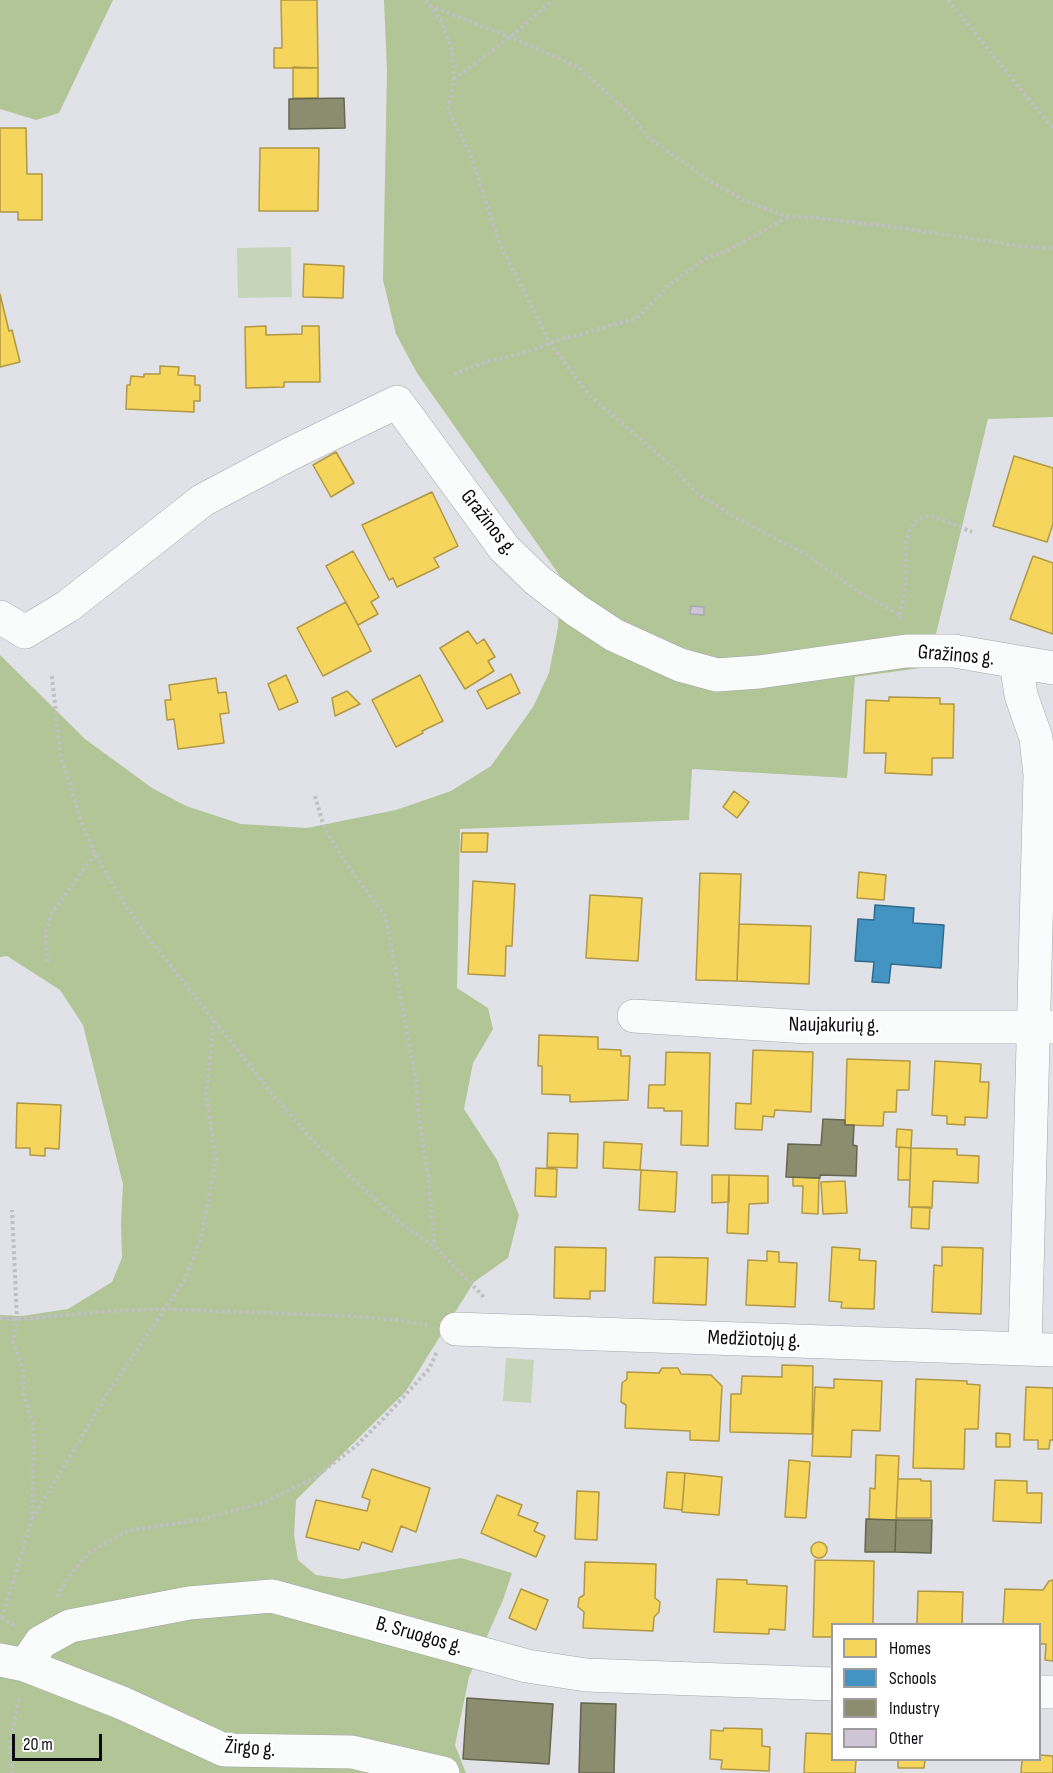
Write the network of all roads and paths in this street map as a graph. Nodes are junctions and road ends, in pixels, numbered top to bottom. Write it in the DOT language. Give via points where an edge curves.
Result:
graph roads {
  1 [pos="426,0"];
  2 [pos="553,0"];
  3 [pos="948,0"];
  4 [pos="430,6"];
  5 [pos="510,37"];
  6 [pos="454,79"];
  7 [pos="1053,129"];
  8 [pos="788,217"];
  9 [pos="1053,248"];
  10 [pos="550,343"];
  11 [pos="454,374"];
  12 [pos="972,532"];
  13 [pos="900,615"];
  14 [pos="0,616"];
  15 [pos="906,651"];
  16 [pos="1016,662"];
  17 [pos="1053,668"];
  18 [pos="52,676"];
  19 [pos="315,796"];
  20 [pos="95,854"];
  21 [pos="47,962"];
  22 [pos="634,1016"];
  23 [pos="214,1020"];
  24 [pos="1043,1027"];
  25 [pos="12,1210"];
  26 [pos="435,1247"];
  27 [pos="164,1309"];
  28 [pos="0,1318"];
  29 [pos="17,1319"];
  30 [pos="448,1328"];
  31 [pos="496,1331"];
  32 [pos="1039,1350"];
  33 [pos="32,1519"];
  34 [pos="2,1618"];
  35 [pos="47,1638"];
  36 [pos="12,1663"];
  37 [pos="831,1684"];
  38 [pos="12,1773"];
  39 [pos="443,1773"];
  1 -- 4 [label="path"];
  2 -- 5 [label="path"];
  3 -- 7 [label="path"];
  4 -- 5 [label="path"];
  4 -- 6 [label="path" via="441,21 452,50"];
  5 -- 6 [label="path"];
  5 -- 8 [label="path" via="578,67 629,113 648,137 710,181 745,201"];
  6 -- 10 [label="path" via="448,110 470,153 499,242"];
  8 -- 9 [label="path"];
  8 -- 10 [label="path" via="705,259 671,283 637,318"];
  10 -- 11 [label="path"];
  10 -- 13 [label="path" via="589,395 698,494 810,557"];
  12 -- 13 [label="path" via="930,515 914,522 906,540 906,587"];
  13 -- 15 [label="path"];
  14 -- 15 [label="street, Gražinos g." via="25,632 68,606 203,500 397,402 504,548 537,580 614,635 680,665 717,675"];
  15 -- 16 [label="street, Gražinos g." via="954,651"];
  16 -- 17 [label="street, Gražinos g."];
  16 -- 24 [label="street" via="1021,695 1036,738 1040,776"];
  18 -- 20 [label="path" via="60,753"];
  19 -- 26 [label="path" via="324,827 386,918 416,1080"];
  20 -- 21 [label="path" via="51,914 46,932"];
  20 -- 23 [label="path" via="146,935"];
  22 -- 24 [label="street, Naujakurių g." via="808,1027"];
  23 -- 26 [label="path" via="313,1141 402,1224"];
  23 -- 27 [label="path" via="206,1094 216,1160 201,1238 186,1278"];
  24 -- 32 [label="street"];
  25 -- 29 [label="path"];
  26 -- 31 [label="path" via="482,1295"];
  27 -- 29 [label="path"];
  27 -- 30 [label="path" via="358,1317"];
  27 -- 33 [label="path"];
  28 -- 29 [label="path"];
  29 -- 33 [label="path" via="13,1341 33,1423"];
  30 -- 31 [label="street, Medžiotojų g."];
  30 -- 35 [label="path" via="429,1369 356,1446 314,1478 265,1502 202,1519 127,1531 90,1552 59,1591"];
  31 -- 32 [label="street, Medžiotojų g."];
  33 -- 34 [label="path"];
  35 -- 36 [label="street, B. Sruogos g."];
  35 -- 37 [label="street, B. Sruogos g." via="94,1620 189,1604 272,1596 527,1666 586,1675"];
  36 -- 38 [label="path"];
  36 -- 39 [label="street, Žirgo g." via="120,1702 224,1750 352,1752"];
}
